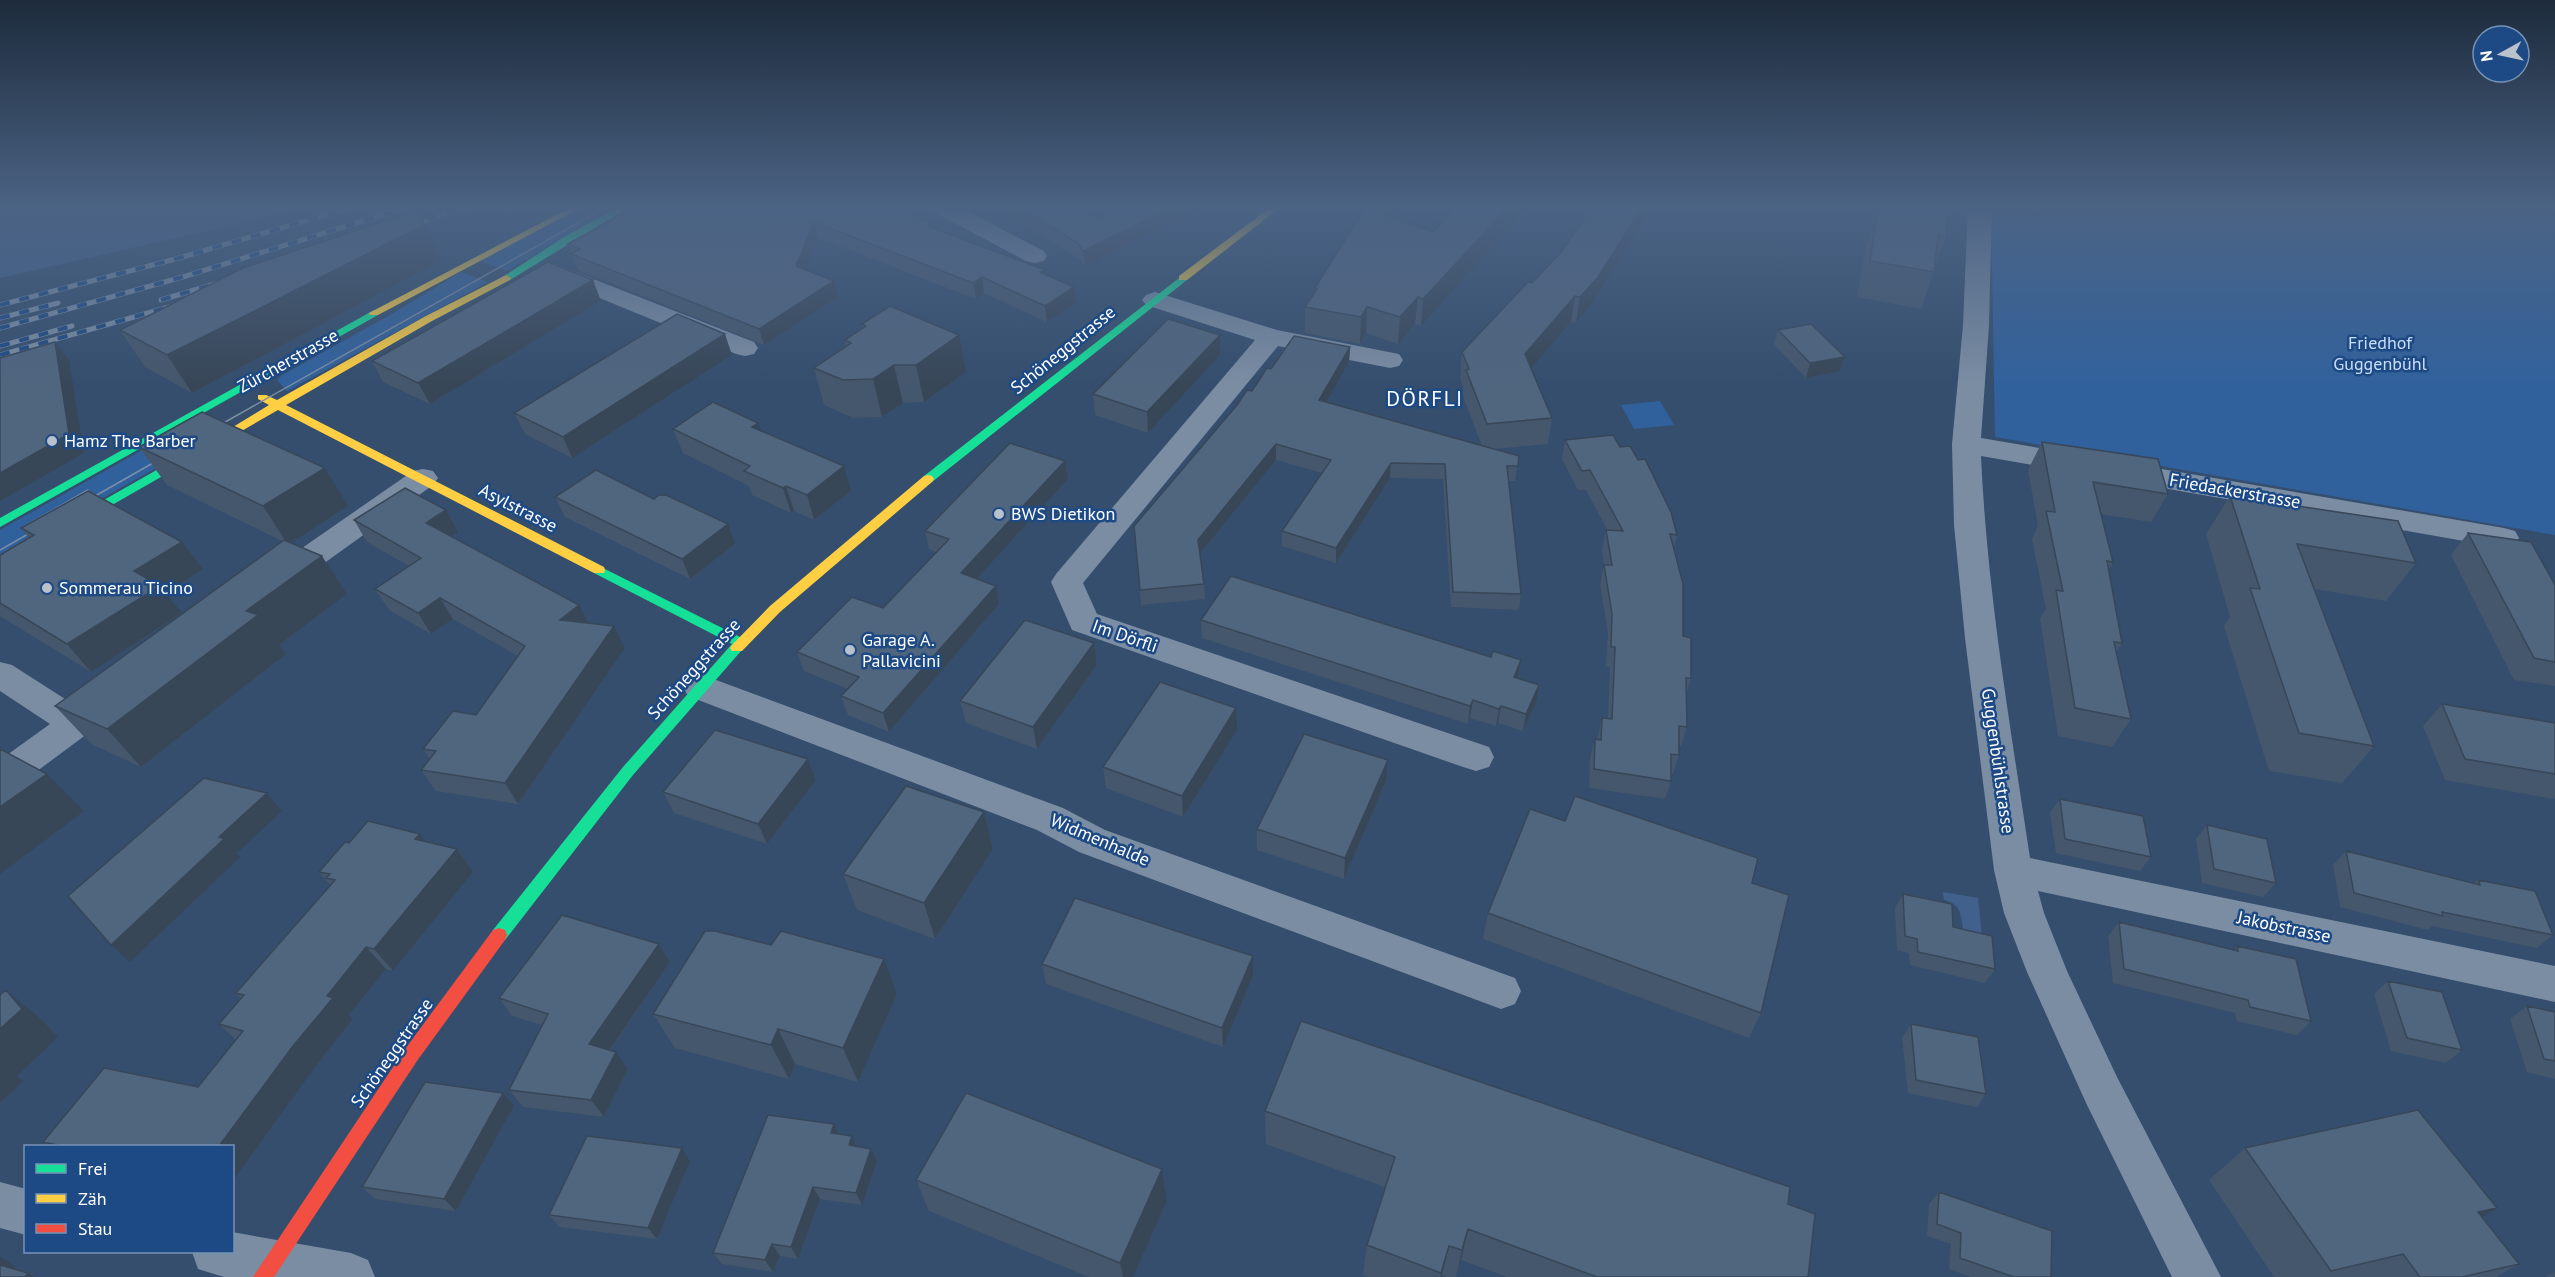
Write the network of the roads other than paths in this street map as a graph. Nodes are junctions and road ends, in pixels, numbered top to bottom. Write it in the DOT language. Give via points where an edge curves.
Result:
graph roads {
  1 [pos="460,266"];
  2 [pos="525,266"];
  3 [pos="543,266"];
  4 [pos="1200,266"];
  5 [pos="1978,266"];
  6 [pos="1155,300"];
  7 [pos="1272,337"];
  8 [pos="745,348"];
  9 [pos="1390,360"];
  10 [pos="242,387"];
  11 [pos="279,405"];
  12 [pos="1966,444"];
  13 [pos="423,478"];
  14 [pos="0,523"];
  15 [pos="2504,538"];
  16 [pos="0,565"];
  17 [pos="260,594"];
  18 [pos="741,643"];
  19 [pos="0,674"];
  20 [pos="134,682"];
  21 [pos="700,687"];
  22 [pos="76,723"];
  23 [pos="1476,757"];
  24 [pos="0,779"];
  25 [pos="2013,870"];
  26 [pos="2555,984"];
  27 [pos="1501,991"];
  28 [pos="0,1205"];
  29 [pos="24,1211"];
  30 [pos="221,1253"];
  31 [pos="268,1270"];
  32 [pos="351,1277"];
  33 [pos="2197,1277"];
  1 -- 10 [label="street, Zürcherstrasse"];
  2 -- 11 [label="street, Zürcherstrasse"];
  3 -- 8 [label="street"];
  4 -- 6 [label="street, Schöneggstrasse"];
  5 -- 12 [label="street, Guggenbühlstrasse"];
  6 -- 7 [label="street"];
  6 -- 18 [label="street, Schöneggstrasse" via="847,545"];
  7 -- 9 [label="street"];
  7 -- 23 [label="street, Im Dörfli" via="1066,582 1084,622"];
  10 -- 11 [label="street, Asylstrasse"];
  10 -- 14 [label="street, Zürcherstrasse"];
  11 -- 13 [label="street, Asylstrasse"];
  11 -- 16 [label="street, Zürcherstrasse"];
  12 -- 15 [label="street, Friedackerstrasse"];
  12 -- 25 [label="street, Guggenbühlstrasse" via="1969,525 1981,638"];
  13 -- 17 [label="street"];
  13 -- 18 [label="street, Asylstrasse"];
  18 -- 21 [label="street, Schöneggstrasse"];
  19 -- 22 [label="street"];
  20 -- 22 [label="street"];
  21 -- 27 [label="street, Widmenhalde" via="1050,819 1092,841"];
  21 -- 31 [label="street, Schöneggstrasse" via="491,945 411,1055"];
  22 -- 24 [label="street"];
  25 -- 26 [label="street, Jakobstrasse"];
  25 -- 33 [label="street, Guggenbühlstrasse" via="2024,913 2047,972 2102,1091"];
  28 -- 29 [label="street"];
  30 -- 31 [label="street"];
  31 -- 32 [label="street"];
}
